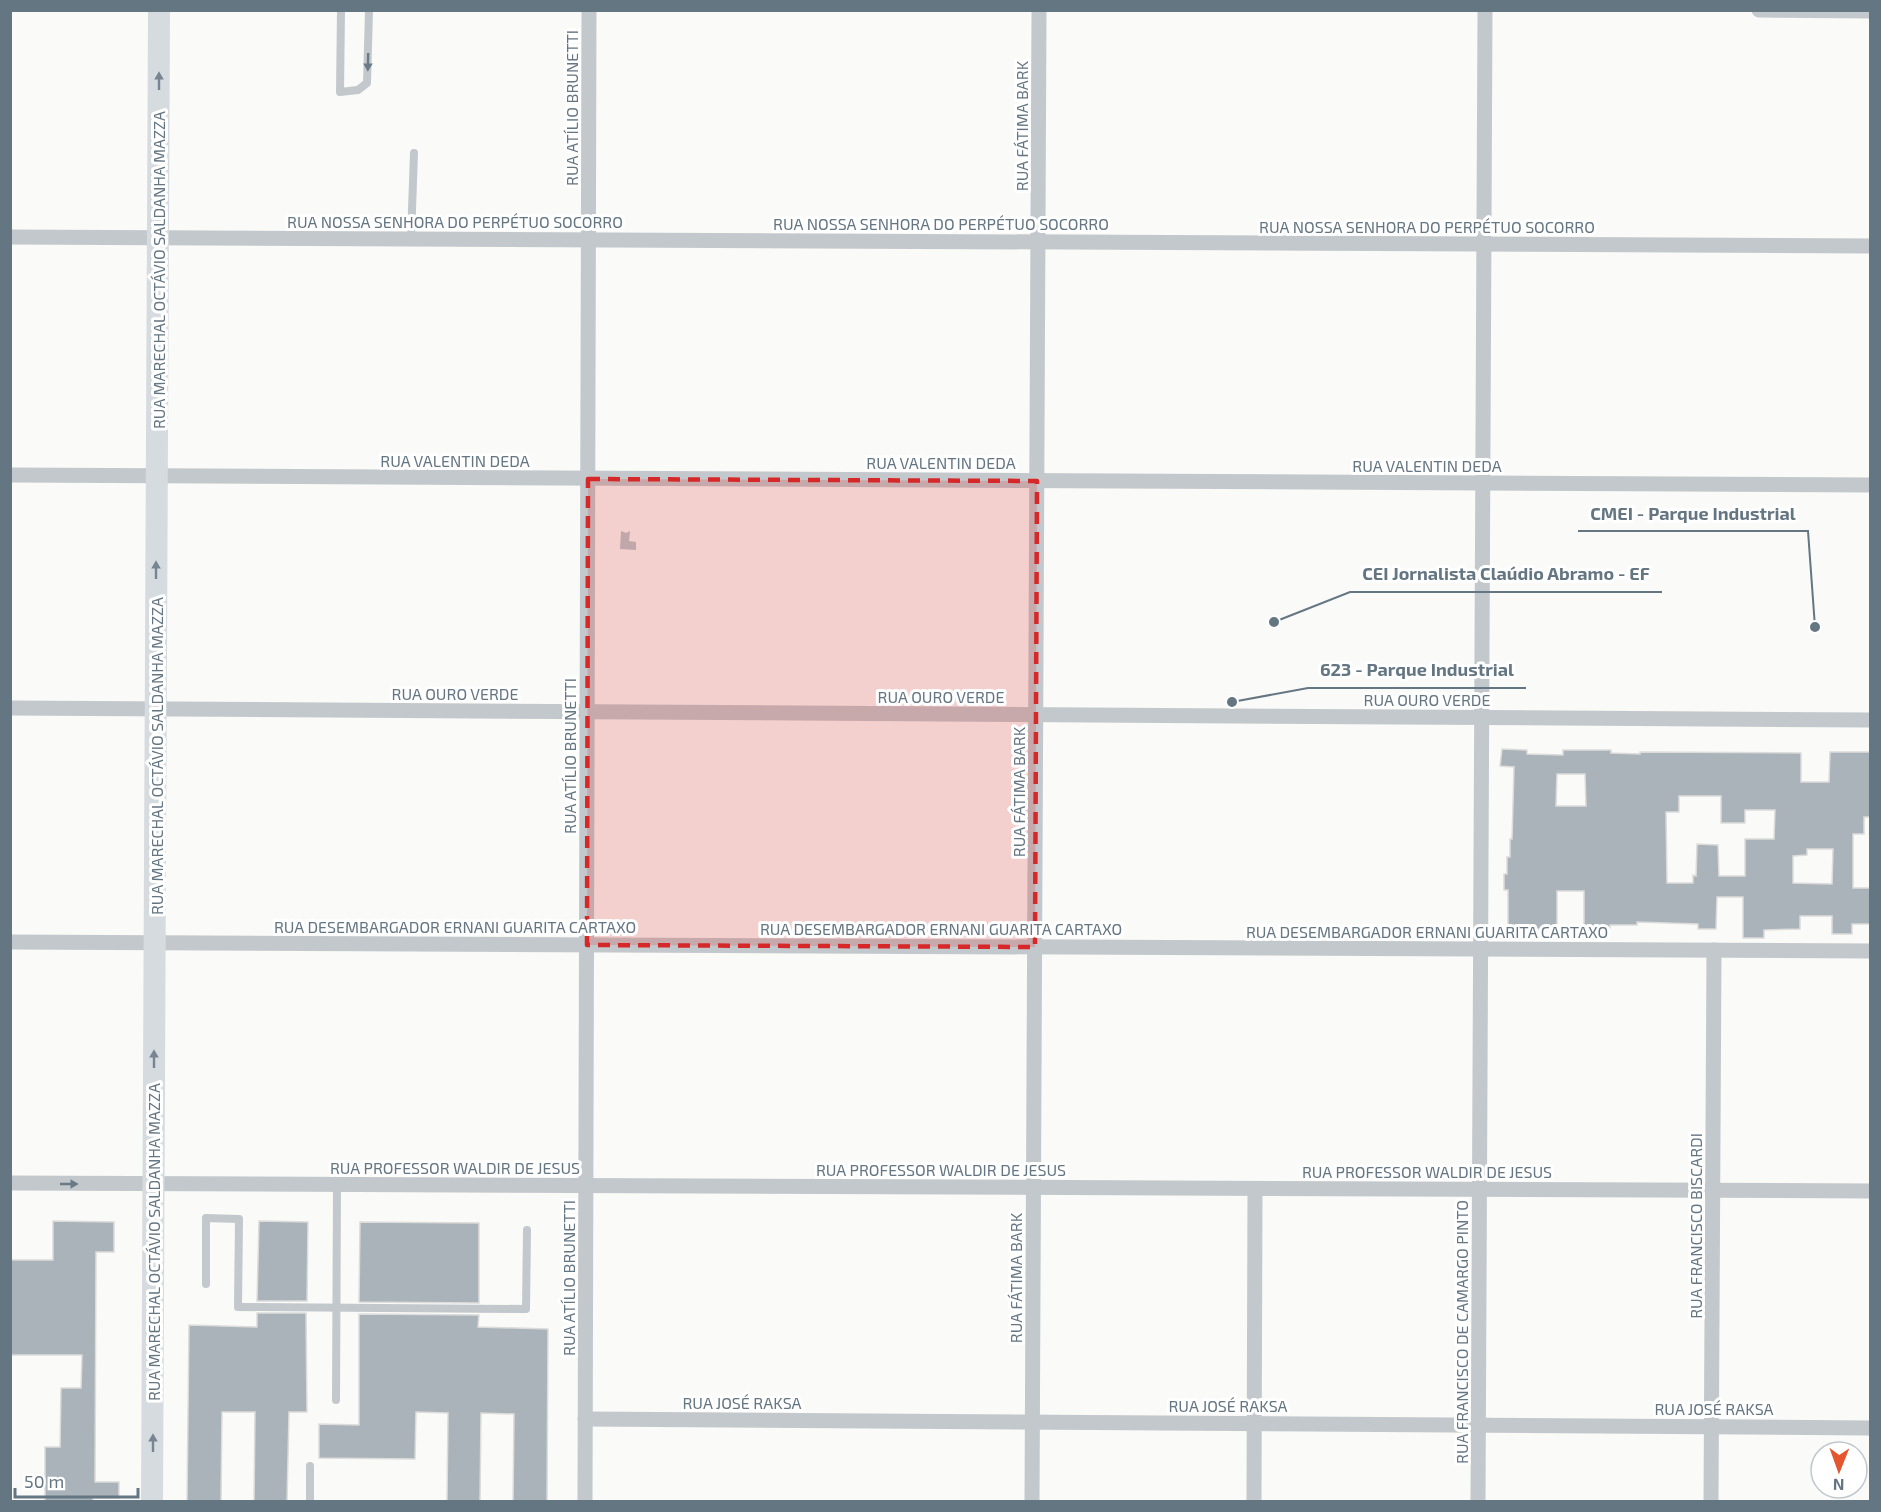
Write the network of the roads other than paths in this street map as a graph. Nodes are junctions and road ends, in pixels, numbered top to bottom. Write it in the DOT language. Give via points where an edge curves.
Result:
graph roads {
  1 [pos="159,10"];
  2 [pos="341,10"];
  3 [pos="369,10"];
  4 [pos="590,10"];
  5 [pos="1039,10"];
  6 [pos="1485,10"];
  7 [pos="1759,10"];
  8 [pos="1870,11"];
  9 [pos="414,153"];
  10 [pos="10,237"];
  11 [pos="158,237"];
  12 [pos="411,239"];
  13 [pos="589,240"];
  14 [pos="1038,242"];
  15 [pos="1484,244"];
  16 [pos="1870,246"];
  17 [pos="10,475"];
  18 [pos="157,476"];
  19 [pos="588,479"];
  20 [pos="1037,481"];
  21 [pos="1483,483"];
  22 [pos="1870,485"];
  23 [pos="10,708"];
  24 [pos="156,709"];
  25 [pos="587,712"];
  26 [pos="1036,714"];
  27 [pos="1482,718"];
  28 [pos="1870,720"];
  29 [pos="10,942"];
  30 [pos="155,942"];
  31 [pos="587,945"];
  32 [pos="1035,947"];
  33 [pos="1481,949"];
  34 [pos="1714,950"];
  35 [pos="1870,951"];
  36 [pos="10,1183"];
  37 [pos="154,1184"];
  38 [pos="337,1185"];
  39 [pos="586,1186"];
  40 [pos="1034,1188"];
  41 [pos="1255,1189"];
  42 [pos="1479,1190"];
  43 [pos="1713,1191"];
  44 [pos="1870,1191"];
  45 [pos="526,1230"];
  46 [pos="206,1284"];
  47 [pos="336,1308"];
  48 [pos="336,1400"];
  49 [pos="585,1419"];
  50 [pos="1032,1422"];
  51 [pos="1254,1423"];
  52 [pos="1478,1425"];
  53 [pos="1712,1426"];
  54 [pos="1870,1428"];
  55 [pos="310,1466"];
  56 [pos="152,1502"];
  57 [pos="310,1502"];
  58 [pos="585,1502"];
  59 [pos="1032,1502"];
  60 [pos="1254,1502"];
  61 [pos="1478,1502"];
  62 [pos="1712,1502"];
  11 -- 1 [label="main road, RUA MARECHAL OCTÁVIO SALDANHA MAZZA, one-way"];
  3 -- 2 [label="lane, one-way" via="367,83 358,90 340,92"];
  4 -- 13 [label="street, RUA ATÍLIO BRUNETTI"];
  5 -- 14 [label="street, RUA FÁTIMA BARK"];
  6 -- 15 [label="street, RUA FRANCISCO DE CAMARGO PINTO"];
  7 -- 8 [label="street"];
  9 -- 12 [label="lane"];
  10 -- 11 [label="street, RUA NOSSA SENHORA DO PERPÉTUO SOCORRO"];
  11 -- 12 [label="street, RUA NOSSA SENHORA DO PERPÉTUO SOCORRO"];
  11 -- 18 [label="main road, RUA MARECHAL OCTÁVIO SALDANHA MAZZA"];
  12 -- 13 [label="street, RUA NOSSA SENHORA DO PERPÉTUO SOCORRO"];
  13 -- 14 [label="street, RUA NOSSA SENHORA DO PERPÉTUO SOCORRO"];
  13 -- 19 [label="street, RUA ATÍLIO BRUNETTI"];
  14 -- 15 [label="street, RUA NOSSA SENHORA DO PERPÉTUO SOCORRO"];
  14 -- 20 [label="street, RUA FÁTIMA BARK"];
  15 -- 16 [label="street, RUA NOSSA SENHORA DO PERPÉTUO SOCORRO"];
  15 -- 21 [label="street, RUA FRANCISCO DE CAMARGO PINTO"];
  17 -- 18 [label="street, RUA VALENTIN DEDA"];
  18 -- 19 [label="street, RUA VALENTIN DEDA"];
  24 -- 18 [label="main road, RUA MARECHAL OCTÁVIO SALDANHA MAZZA, one-way"];
  19 -- 20 [label="street, RUA VALENTIN DEDA"];
  19 -- 25 [label="street, RUA ATÍLIO BRUNETTI"];
  20 -- 21 [label="street, RUA VALENTIN DEDA"];
  20 -- 26 [label="street, RUA FÁTIMA BARK"];
  21 -- 22 [label="street, RUA VALENTIN DEDA"];
  21 -- 27 [label="street, RUA FRANCISCO DE CAMARGO PINTO"];
  23 -- 24 [label="street, RUA OURO VERDE"];
  24 -- 25 [label="street, RUA OURO VERDE"];
  24 -- 30 [label="main road, RUA MARECHAL OCTÁVIO SALDANHA MAZZA"];
  25 -- 26 [label="street, RUA OURO VERDE"];
  25 -- 31 [label="street, RUA ATÍLIO BRUNETTI"];
  26 -- 27 [label="street, RUA OURO VERDE"];
  26 -- 32 [label="street, RUA FÁTIMA BARK"];
  27 -- 28 [label="street, RUA OURO VERDE"];
  27 -- 33 [label="street, RUA FRANCISCO DE CAMARGO PINTO"];
  29 -- 30 [label="street, RUA DESEMBARGADOR ERNANI GUARITA CARTAXO"];
  30 -- 31 [label="street, RUA DESEMBARGADOR ERNANI GUARITA CARTAXO"];
  37 -- 30 [label="main road, RUA MARECHAL OCTÁVIO SALDANHA MAZZA, one-way"];
  31 -- 32 [label="street, RUA DESEMBARGADOR ERNANI GUARITA CARTAXO"];
  31 -- 39 [label="street, RUA ATÍLIO BRUNETTI"];
  32 -- 33 [label="street, RUA DESEMBARGADOR ERNANI GUARITA CARTAXO"];
  32 -- 40 [label="street, RUA FÁTIMA BARK"];
  33 -- 34 [label="street, RUA DESEMBARGADOR ERNANI GUARITA CARTAXO"];
  33 -- 42 [label="street, RUA FRANCISCO DE CAMARGO PINTO"];
  34 -- 35 [label="street, RUA DESEMBARGADOR ERNANI GUARITA CARTAXO"];
  34 -- 43 [label="street, RUA FRANCISCO BISCARDI"];
  36 -- 37 [label="street, RUA PROFESSOR WALDIR DE JESUS, one-way"];
  37 -- 38 [label="street, RUA PROFESSOR WALDIR DE JESUS"];
  56 -- 37 [label="main road, RUA MARECHAL OCTÁVIO SALDANHA MAZZA, one-way"];
  38 -- 39 [label="street, RUA PROFESSOR WALDIR DE JESUS"];
  38 -- 47 [label="lane"];
  39 -- 40 [label="street, RUA PROFESSOR WALDIR DE JESUS"];
  39 -- 49 [label="street, RUA ATÍLIO BRUNETTI"];
  40 -- 41 [label="street, RUA PROFESSOR WALDIR DE JESUS"];
  40 -- 50 [label="street, RUA FÁTIMA BARK"];
  41 -- 42 [label="street, RUA PROFESSOR WALDIR DE JESUS"];
  41 -- 51 [label="street"];
  42 -- 43 [label="street, RUA PROFESSOR WALDIR DE JESUS"];
  42 -- 52 [label="street, RUA FRANCISCO DE CAMARGO PINTO"];
  43 -- 44 [label="street, RUA PROFESSOR WALDIR DE JESUS"];
  43 -- 53 [label="street, RUA FRANCISCO BISCARDI"];
  45 -- 47 [label="lane" via="526,1309"];
  46 -- 47 [label="lane" via="206,1218 239,1219 238,1307"];
  47 -- 48 [label="lane"];
  49 -- 50 [label="street, RUA JOSÉ RAKSA"];
  49 -- 58 [label="street, RUA ATÍLIO BRUNETTI"];
  50 -- 51 [label="street, RUA JOSÉ RAKSA"];
  50 -- 59 [label="street, RUA FÁTIMA BARK"];
  51 -- 52 [label="street, RUA JOSÉ RAKSA"];
  51 -- 60 [label="street"];
  52 -- 53 [label="street, RUA JOSÉ RAKSA"];
  52 -- 61 [label="street, RUA FRANCISCO DE CAMARGO PINTO"];
  53 -- 54 [label="street, RUA JOSÉ RAKSA"];
  53 -- 62 [label="street, RUA FRANCISCO BISCARDI"];
  55 -- 57 [label="lane"];
}
